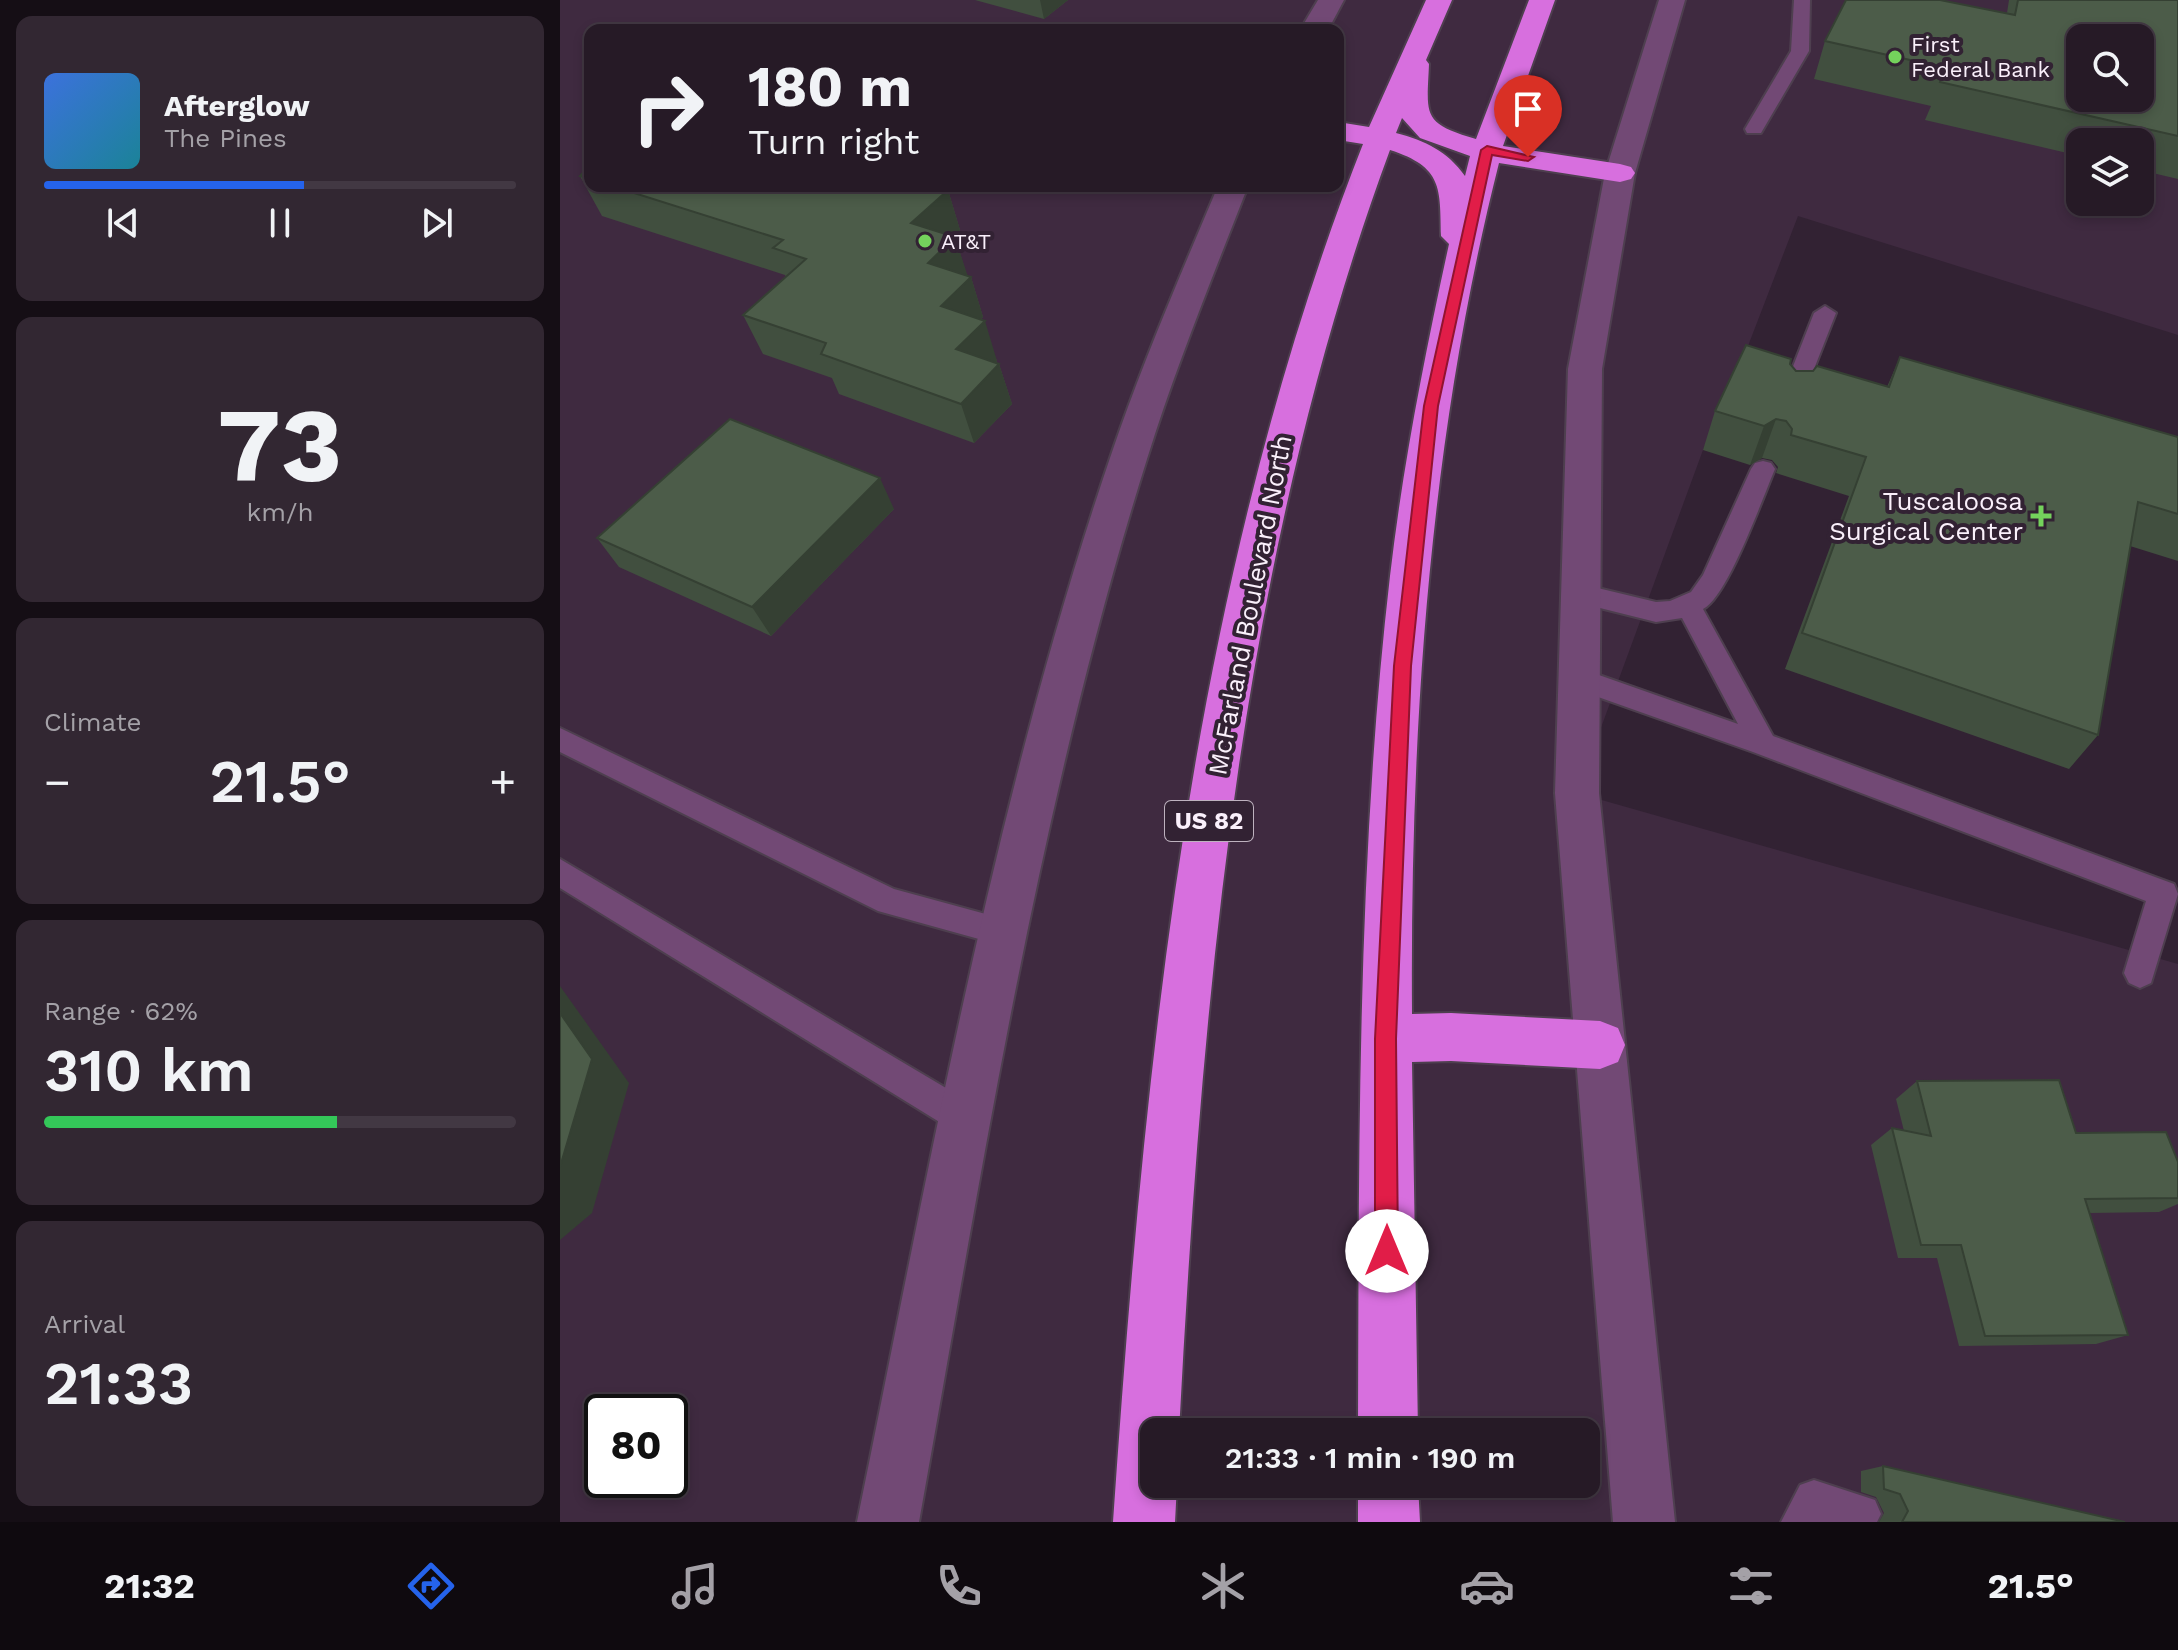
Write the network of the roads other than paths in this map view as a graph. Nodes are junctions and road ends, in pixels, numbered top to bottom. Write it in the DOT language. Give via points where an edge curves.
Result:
graph roads {
  1 [pos="1331,0"];
  2 [pos="1439,0"];
  3 [pos="1542,0"];
  4 [pos="1672,0"];
  5 [pos="1802,0"];
  6 [pos="1317,24"];
  7 [pos="1417,48"];
  8 [pos="1754,129"];
  9 [pos="1358,135"];
  10 [pos="1487,150"];
  11 [pos="1620,173"];
  12 [pos="1231,192"];
  13 [pos="1460,270"];
  14 [pos="1825,313"];
  15 [pos="1790,402"];
  16 [pos="1763,469"];
  17 [pos="1581,594"];
  18 [pos="1688,606"];
  19 [pos="1579,679"];
  20 [pos="560,739"];
  21 [pos="1763,744"];
  22 [pos="560,872"];
  23 [pos="1004,932"];
  24 [pos="2140,973"];
  25 [pos="1386,1039"];
  26 [pos="1600,1045"];
  27 [pos="966,1119"];
  28 [pos="1388,1418"];
  29 [pos="1388,1498"];
  30 [pos="1861,1514"];
  31 [pos="888,1522"];
  32 [pos="1144,1522"];
  33 [pos="1389,1522"];
  34 [pos="1644,1522"];
  35 [pos="1801,1522"];
  1 -- 6 [label="street"];
  2 -- 7 [label="highway, McFarland Boulevard North / US 82"];
  3 -- 10 [label="highway"];
  4 -- 11 [label="street"];
  5 -- 8 [label="lane" via="1800,51"];
  7 -- 9 [label="highway, McFarland Boulevard North / US 82"];
  7 -- 10 [label="highway" via="1417,120 1441,138"];
  9 -- 13 [label="highway" via="1406,144 1446,172 1458,199"];
  9 -- 32 [label="highway, McFarland Boulevard North / US 82" via="1343,229 1277,457 1215,778 1160,1267"];
  10 -- 11 [label="highway"];
  10 -- 13 [label="highway"];
  11 -- 17 [label="street" via="1585,369"];
  12 -- 23 [label="street" via="1154,380 1115,500 1034,796"];
  13 -- 25 [label="highway" via="1431,406 1415,541 1397,759"];
  14 -- 15 [label="lane"];
  16 -- 18 [label="lane" via="1709,590"];
  17 -- 18 [label="lane" via="1656,612"];
  17 -- 19 [label="street"];
  18 -- 21 [label="lane"];
  19 -- 21 [label="lane"];
  19 -- 26 [label="street" via="1577,793"];
  20 -- 23 [label="lane" via="889,901"];
  21 -- 24 [label="lane" via="2163,894"];
  22 -- 27 [label="lane"];
  23 -- 27 [label="street"];
  25 -- 26 [label="highway"];
  25 -- 28 [label="highway"];
  26 -- 34 [label="street"];
  27 -- 31 [label="street"];
  29 -- 33 [label="highway"];
  30 -- 35 [label="lane" via="1814,1499"];
}
